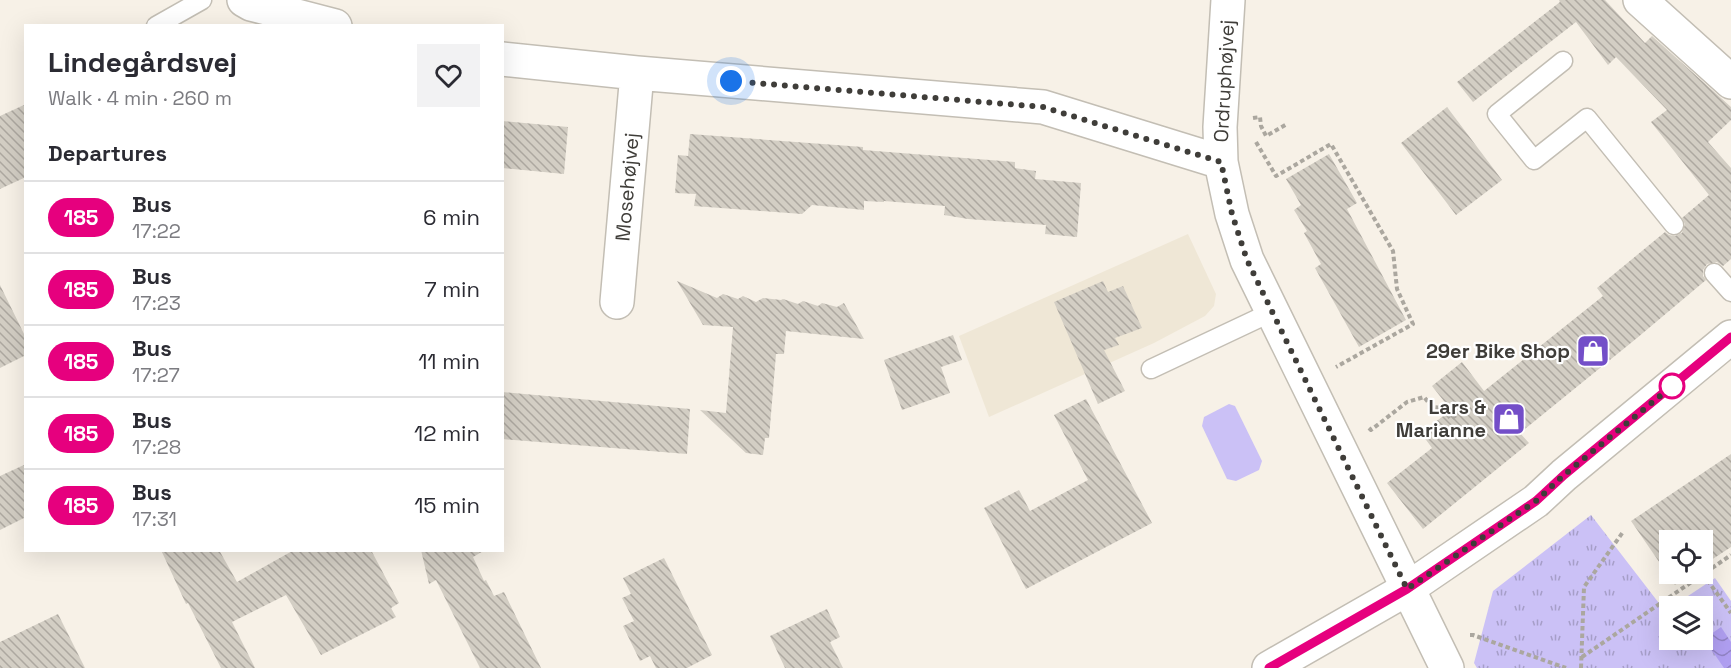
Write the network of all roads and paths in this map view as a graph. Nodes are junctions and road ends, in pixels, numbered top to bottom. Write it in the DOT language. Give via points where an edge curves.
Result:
graph roads {
  1 [pos="202,0"];
  2 [pos="244,0"];
  3 [pos="1228,0"];
  4 [pos="1640,0"];
  5 [pos="160,24"];
  6 [pos="327,24"];
  7 [pos="504,59"];
  8 [pos="1563,61"];
  9 [pos="637,73"];
  10 [pos="1731,82"];
  11 [pos="1287,124"];
  12 [pos="1252,126"];
  13 [pos="1251,135"];
  14 [pos="1221,162"];
  15 [pos="1674,225"];
  16 [pos="1714,273"];
  17 [pos="1731,292"];
  18 [pos="617,302"];
  19 [pos="1272,312"];
  20 [pos="1731,337"];
  21 [pos="1151,369"];
  22 [pos="1306,383"];
  23 [pos="1461,411"];
  24 [pos="1364,421"];
  25 [pos="1623,532"];
  26 [pos="1731,555"];
  27 [pos="1713,567"];
  28 [pos="1688,584"];
  29 [pos="1711,584"];
  30 [pos="1407,589"];
  31 [pos="1731,613"];
  32 [pos="1440,654"];
  33 [pos="1582,657"];
  34 [pos="1269,668"];
  35 [pos="1566,668"];
  36 [pos="1581,668"];
  1 -- 5 [label="lane"];
  2 -- 6 [label="street"];
  3 -- 14 [label="street, Ordruphøjvej"];
  4 -- 10 [label="street"];
  7 -- 9 [label="street"];
  8 -- 15 [label="lane" via="1497,114 1534,160 1587,118"];
  9 -- 14 [label="street" via="1043,107"];
  9 -- 18 [label="street, Mosehøjvej"];
  11 -- 12 [label="path" via="1266,136 1260,117 1253,117"];
  13 -- 22 [label="path" via="1276,176 1331,144 1393,251 1397,289 1413,324"];
  14 -- 19 [label="street, Ordruphøjvej" via="1247,260"];
  16 -- 17 [label="lane"];
  19 -- 21 [label="lane"];
  19 -- 22 [label="street, Ordruphøjvej"];
  20 -- 30 [label="street" via="1536,501"];
  22 -- 30 [label="street, Ordruphøjvej"];
  23 -- 24 [label="path" via="1451,419 1443,408 1432,407 1424,397 1407,402 1371,430"];
  25 -- 33 [label="path" via="1584,587"];
  26 -- 27 [label="path"];
  28 -- 33 [label="path"];
  29 -- 31 [label="path"];
  30 -- 32 [label="street, Ordruphøjvej"];
  30 -- 34 [label="street"];
  32 -- 35 [label="path" via="1473,634"];
  33 -- 36 [label="path"];
}
